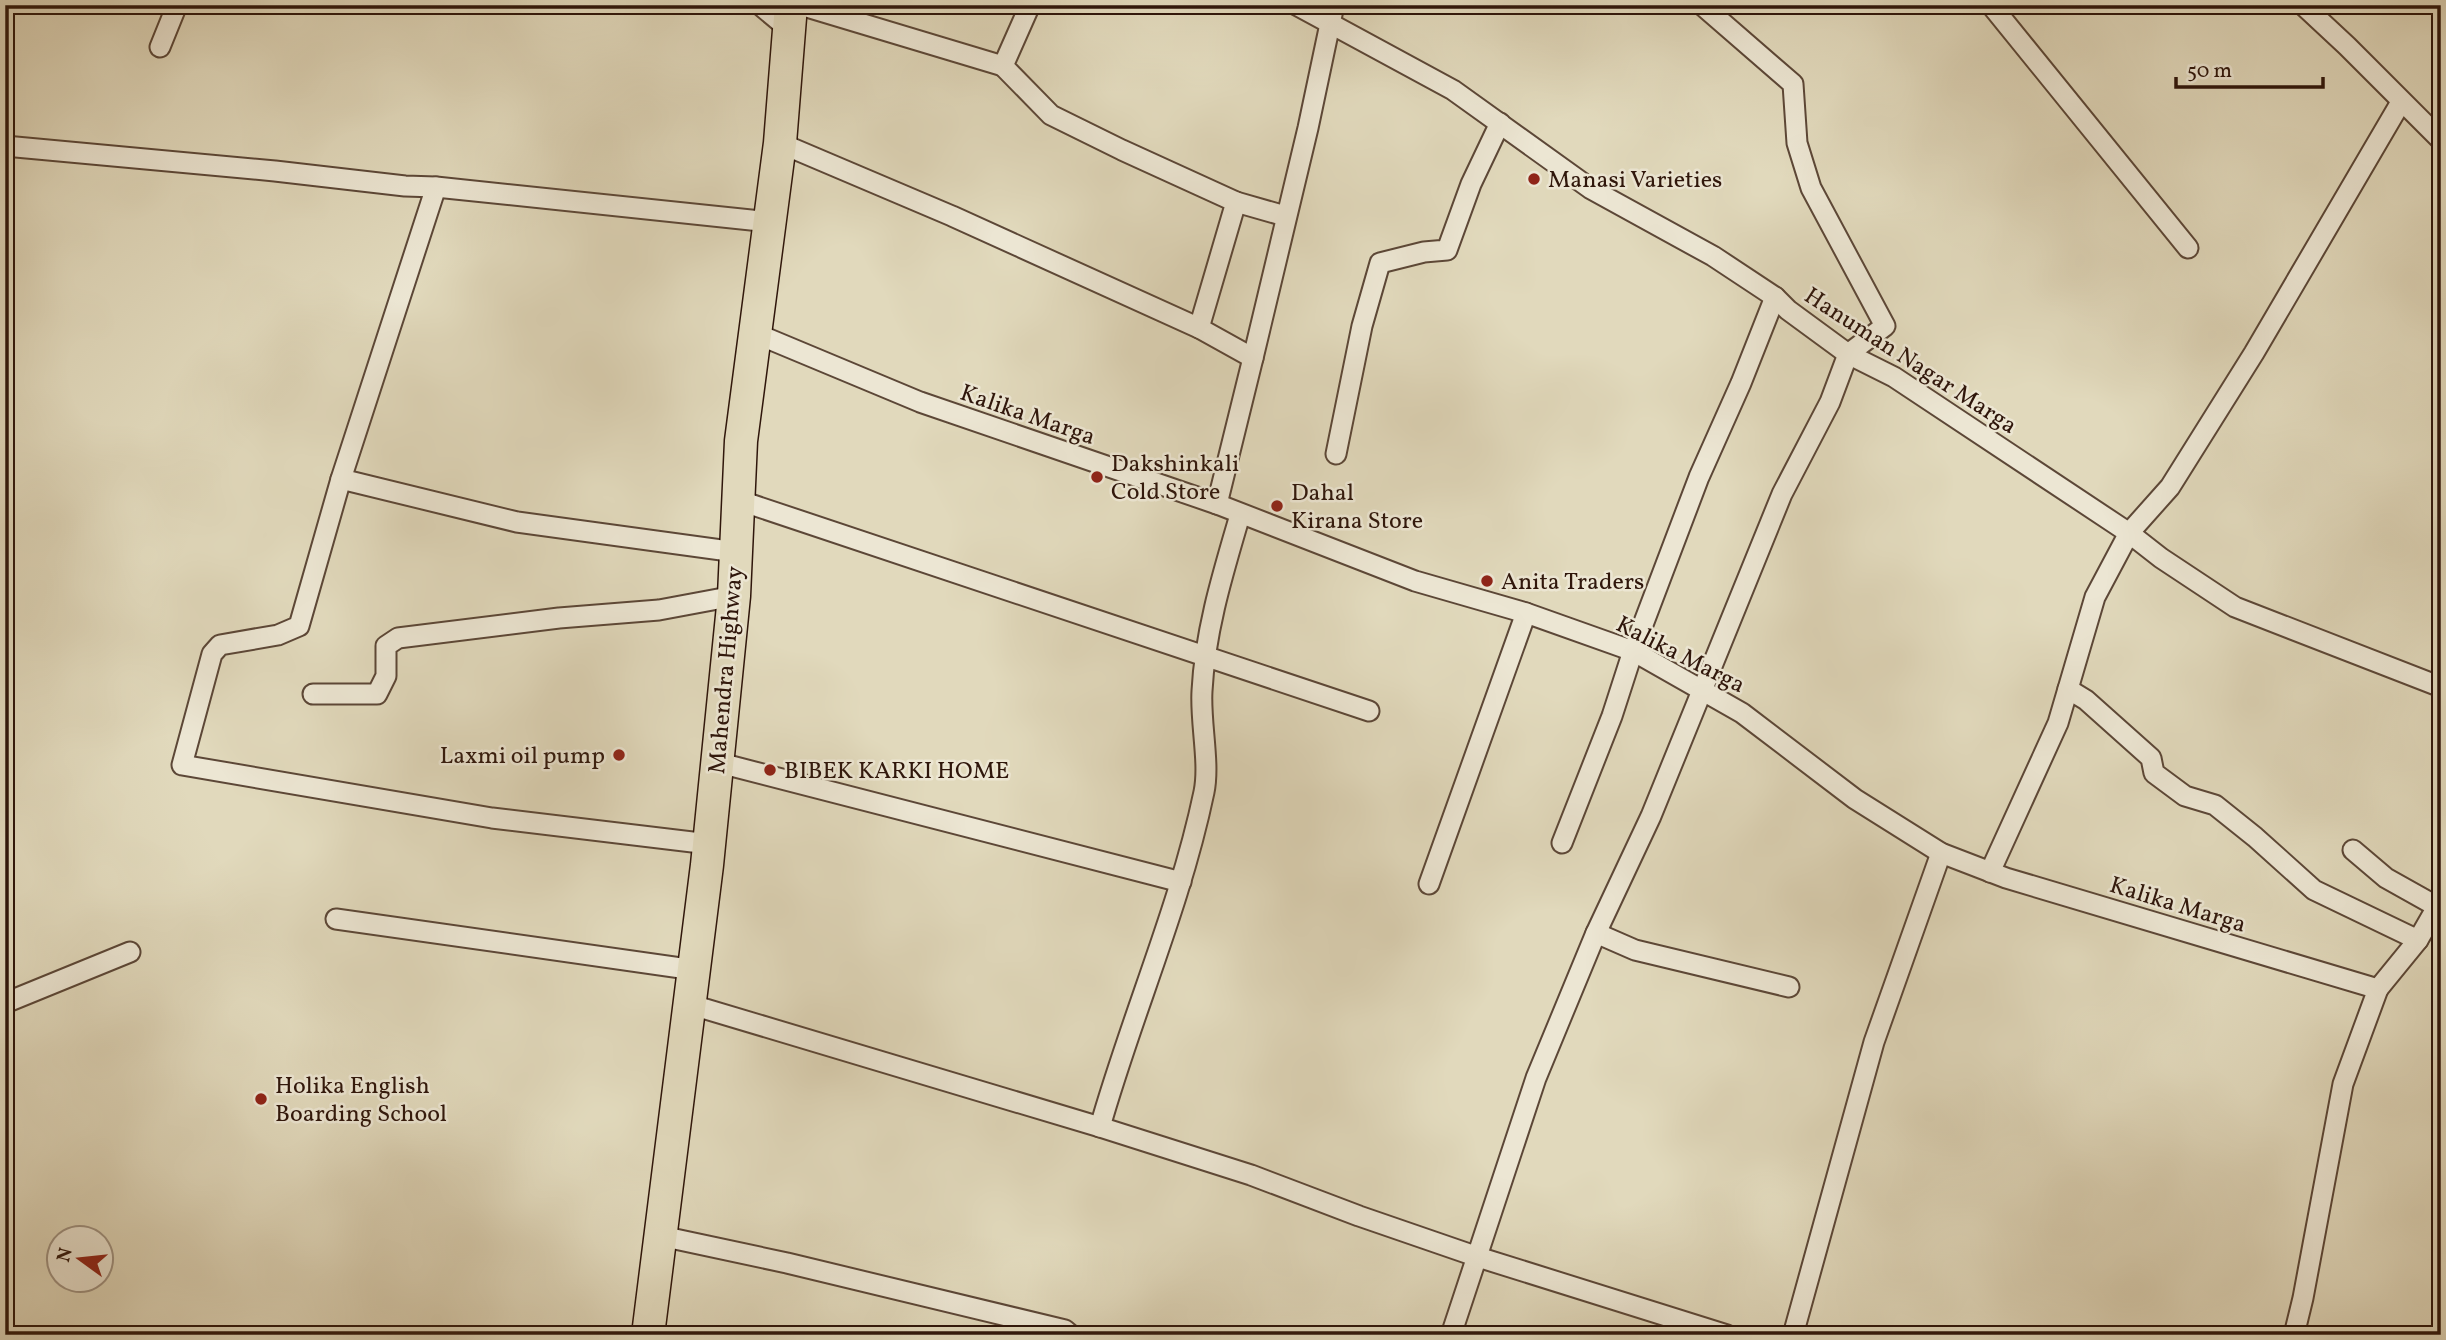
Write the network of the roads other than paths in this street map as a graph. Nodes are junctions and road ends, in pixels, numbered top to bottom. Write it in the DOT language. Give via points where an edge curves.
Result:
graph roads {
  1 [pos="177,5"];
  2 [pos="760,5"];
  3 [pos="1030,5"];
  4 [pos="1296,5"];
  5 [pos="1334,5"];
  6 [pos="1702,5"];
  7 [pos="1992,5"];
  8 [pos="2304,5"];
  9 [pos="794,13"];
  10 [pos="1330,25"];
  11 [pos="160,47"];
  12 [pos="1003,66"];
  13 [pos="2401,102"];
  14 [pos="1500,123"];
  15 [pos="2441,140"];
  16 [pos="780,143"];
  17 [pos="5,146"];
  18 [pos="436,187"];
  19 [pos="1236,202"];
  20 [pos="1285,216"];
  21 [pos="770,222"];
  22 [pos="2188,248"];
  23 [pos="1775,297"];
  24 [pos="1199,328"];
  25 [pos="757,334"];
  26 [pos="1848,354"];
  27 [pos="1252,358"];
  28 [pos="1336,454"];
  29 [pos="341,479"];
  30 [pos="738,500"];
  31 [pos="1217,504"];
  32 [pos="1240,515"];
  33 [pos="2129,533"];
  34 [pos="736,552"];
  35 [pos="734,596"];
  36 [pos="1526,613"];
  37 [pos="1633,651"];
  38 [pos="1207,656"];
  39 [pos="2441,687"];
  40 [pos="2068,689"];
  41 [pos="1702,690"];
  42 [pos="313,694"];
  43 [pos="1369,711"];
  44 [pos="716,762"];
  45 [pos="1562,843"];
  46 [pos="709,844"];
  47 [pos="2353,850"];
  48 [pos="1941,853"];
  49 [pos="1990,872"];
  50 [pos="1181,882"];
  51 [pos="1429,884"];
  52 [pos="2438,903"];
  53 [pos="336,919"];
  54 [pos="1596,933"];
  55 [pos="2418,940"];
  56 [pos="130,952"];
  57 [pos="695,970"];
  58 [pos="1788,987"];
  59 [pos="2378,989"];
  60 [pos="5,1003"];
  61 [pos="689,1004"];
  62 [pos="1100,1127"];
  63 [pos="661,1236"];
  64 [pos="1478,1257"];
  65 [pos="648,1335"];
  66 [pos="1071,1335"];
  67 [pos="1451,1335"];
  68 [pos="1727,1335"];
  69 [pos="1793,1335"];
  70 [pos="2294,1335"];
  1 -- 11 [label="street"];
  2 -- 9 [label="street"];
  3 -- 12 [label="street"];
  4 -- 10 [label="street, Hanuman Nagar Marga"];
  5 -- 10 [label="street"];
  6 -- 26 [label="street" via="1793,84 1797,143 1811,188 1885,326"];
  7 -- 22 [label="street"];
  8 -- 13 [label="street"];
  9 -- 12 [label="street"];
  9 -- 16 [label="highway, Mahendra Highway"];
  10 -- 14 [label="street, Hanuman Nagar Marga" via="1453,90"];
  10 -- 20 [label="street"];
  12 -- 19 [label="street" via="1051,115"];
  13 -- 15 [label="street"];
  13 -- 33 [label="street" via="2255,353 2170,487"];
  14 -- 23 [label="street, Hanuman Nagar Marga" via="1591,189 1713,256"];
  14 -- 28 [label="street" via="1447,250 1380,263"];
  16 -- 21 [label="highway, Mahendra Highway"];
  16 -- 24 [label="street"];
  17 -- 18 [label="street"];
  18 -- 21 [label="street"];
  18 -- 29 [label="street"];
  19 -- 20 [label="street"];
  19 -- 24 [label="street"];
  20 -- 27 [label="street"];
  21 -- 25 [label="highway, Mahendra Highway"];
  23 -- 26 [label="street, Hanuman Nagar Marga"];
  23 -- 37 [label="street" via="1699,477"];
  24 -- 27 [label="street"];
  25 -- 30 [label="highway, Mahendra Highway" via="741,442"];
  25 -- 31 [label="street, Kalika Marga" via="920,402"];
  26 -- 33 [label="street, Hanuman Nagar Marga" via="1894,377"];
  26 -- 41 [label="street" via="1782,494"];
  27 -- 31 [label="street"];
  29 -- 34 [label="street" via="517,522"];
  29 -- 46 [label="street" via="299,626 278,635 220,645 212,654 181,765 492,818"];
  30 -- 34 [label="highway, Mahendra Highway"];
  30 -- 38 [label="street"];
  31 -- 32 [label="street, Kalika Marga"];
  32 -- 36 [label="street, Kalika Marga" via="1415,581"];
  32 -- 38 [label="street" via="1214,605"];
  33 -- 39 [label="street, Hanuman Nagar Marga" via="2235,607"];
  33 -- 40 [label="street" via="2095,597"];
  34 -- 35 [label="highway, Mahendra Highway"];
  35 -- 42 [label="street" via="659,610 398,638 386,646 386,676 377,694"];
  35 -- 44 [label="highway, Mahendra Highway"];
  36 -- 37 [label="street, Kalika Marga"];
  36 -- 51 [label="street"];
  37 -- 41 [label="street, Kalika Marga"];
  37 -- 45 [label="street"];
  38 -- 43 [label="street"];
  38 -- 50 [label="street" via="1202,692 1205,787"];
  40 -- 49 [label="street" via="2058,723"];
  40 -- 55 [label="street" via="2151,758 2154,773 2185,796 2214,805 2314,890"];
  41 -- 48 [label="street, Kalika Marga" via="1742,713 1855,799"];
  41 -- 54 [label="street" via="1651,817"];
  44 -- 46 [label="highway, Mahendra Highway"];
  44 -- 50 [label="street"];
  46 -- 57 [label="highway, Mahendra Highway"];
  47 -- 52 [label="street" via="2386,878"];
  48 -- 49 [label="street, Kalika Marga"];
  48 -- 69 [label="street" via="1874,1042"];
  49 -- 59 [label="street, Kalika Marga"];
  50 -- 62 [label="street"];
  52 -- 55 [label="street"];
  53 -- 57 [label="street"];
  54 -- 58 [label="street" via="1635,950"];
  54 -- 64 [label="street" via="1536,1078"];
  55 -- 59 [label="street"];
  56 -- 60 [label="street"];
  57 -- 61 [label="highway, Mahendra Highway"];
  59 -- 70 [label="street" via="2343,1084"];
  61 -- 62 [label="street"];
  61 -- 63 [label="highway, Mahendra Highway"];
  62 -- 64 [label="street" via="1251,1175"];
  63 -- 65 [label="highway, Mahendra Highway"];
  63 -- 66 [label="street"];
  64 -- 67 [label="street"];
  64 -- 68 [label="street"];
}
